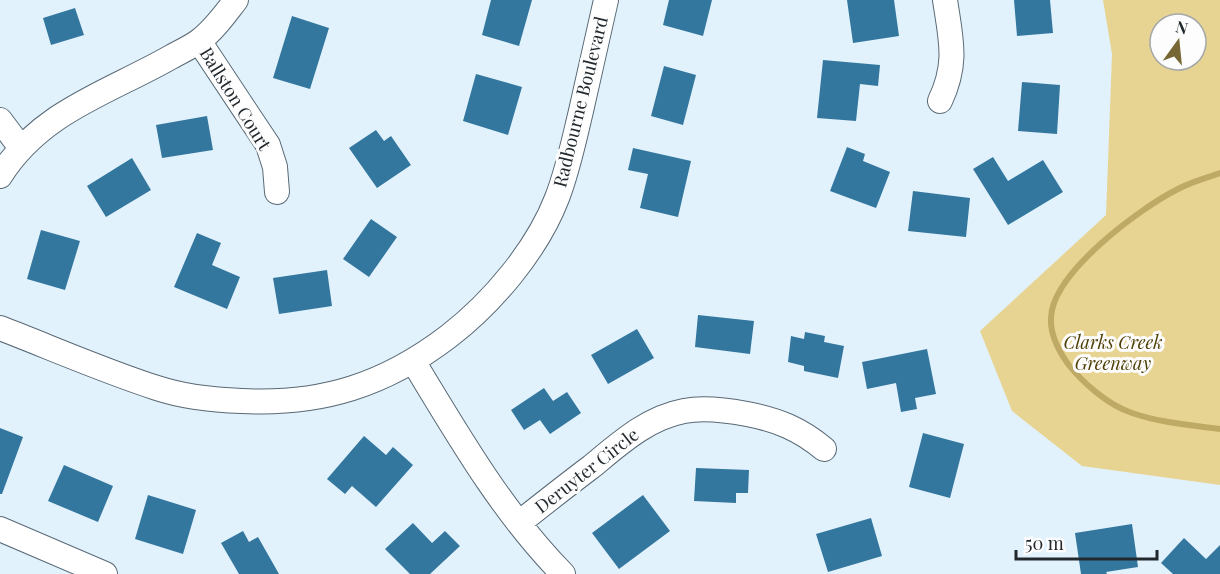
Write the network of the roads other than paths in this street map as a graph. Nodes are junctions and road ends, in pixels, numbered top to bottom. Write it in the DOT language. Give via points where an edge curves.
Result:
graph roads {
  1 [pos="236,0"];
  2 [pos="606,0"];
  3 [pos="945,0"];
  4 [pos="199,41"];
  5 [pos="940,101"];
  6 [pos="0,120"];
  7 [pos="21,148"];
  8 [pos="0,176"];
  9 [pos="277,192"];
  10 [pos="0,328"];
  11 [pos="413,361"];
  12 [pos="824,449"];
  13 [pos="519,523"];
  14 [pos="0,529"];
  15 [pos="105,574"];
  16 [pos="563,574"];
  1 -- 4 [label="street"];
  2 -- 11 [label="street, Radbourne Boulevard" via="569,164 533,244 508,279 464,324"];
  3 -- 5 [label="street" via="953,54"];
  4 -- 7 [label="street" via="68,110"];
  4 -- 9 [label="street, Ballston Court" via="268,145"];
  6 -- 7 [label="street"];
  7 -- 8 [label="street"];
  10 -- 11 [label="street, Radbourne Boulevard" via="158,389 218,400 284,402 322,397 377,380"];
  11 -- 13 [label="street"];
  12 -- 13 [label="street, Deruyter Circle" via="807,435 770,418 732,411 681,411 633,433"];
  13 -- 16 [label="street"];
  14 -- 15 [label="street"];
}
